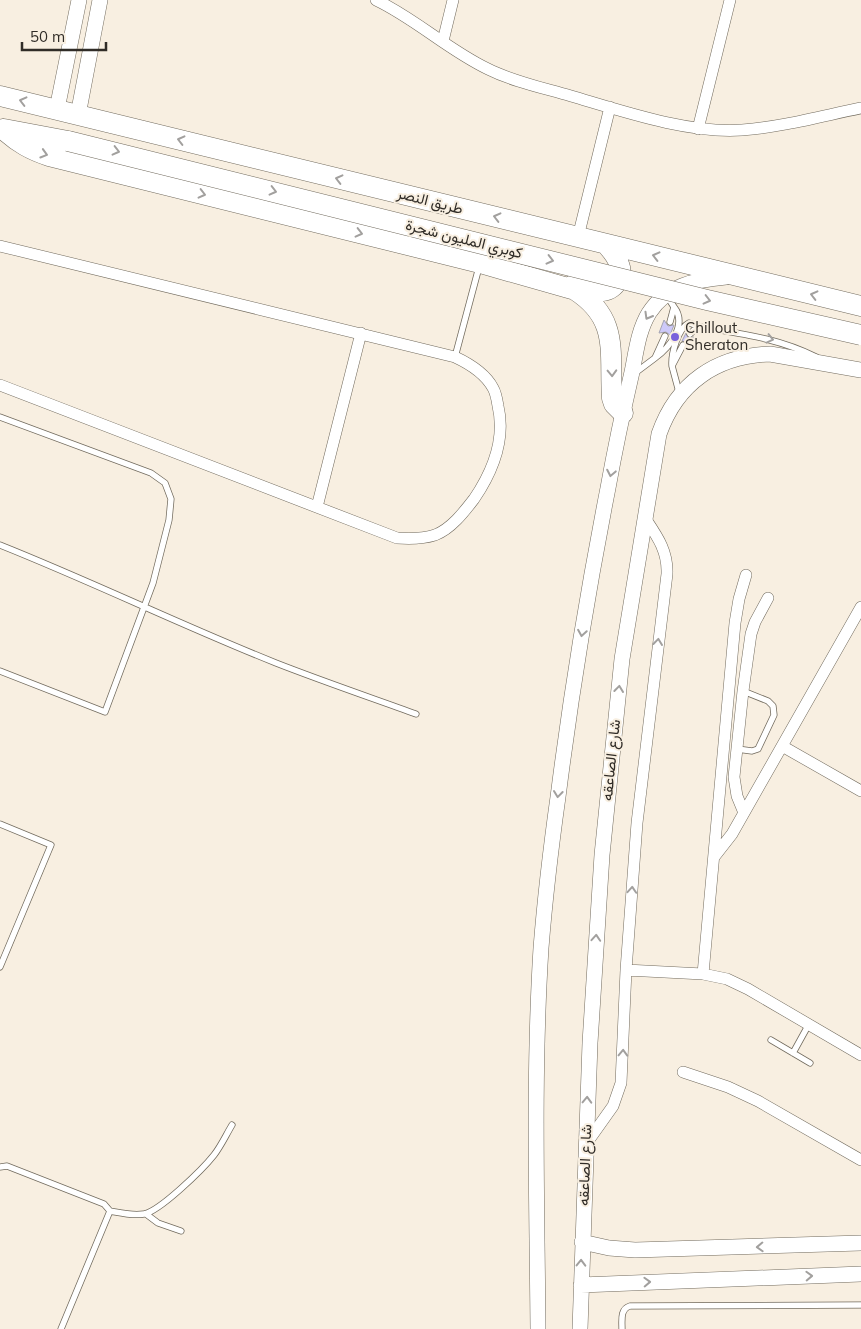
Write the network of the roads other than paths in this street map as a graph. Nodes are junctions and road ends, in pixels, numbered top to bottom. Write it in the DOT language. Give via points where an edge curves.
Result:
graph roads {
  1 [pos="79,0"];
  2 [pos="100,0"];
  3 [pos="376,0"];
  4 [pos="453,0"];
  5 [pos="730,0"];
  6 [pos="443,40"];
  7 [pos="64,71"];
  8 [pos="86,76"];
  9 [pos="0,96"];
  10 [pos="610,108"];
  11 [pos="861,108"];
  12 [pos="57,109"];
  13 [pos="78,115"];
  14 [pos="698,128"];
  15 [pos="2,129"];
  16 [pos="578,237"];
  17 [pos="606,244"];
  18 [pos="0,246"];
  19 [pos="480,263"];
  20 [pos="735,276"];
  21 [pos="561,285"];
  22 [pos="670,301"];
  23 [pos="861,306"];
  24 [pos="670,322"];
  25 [pos="701,327"];
  26 [pos="361,333"];
  27 [pos="690,334"];
  28 [pos="665,336"];
  29 [pos="861,336"];
  30 [pos="683,345"];
  31 [pos="455,357"];
  32 [pos="655,358"];
  33 [pos="830,365"];
  34 [pos="672,366"];
  35 [pos="861,370"];
  36 [pos="631,376"];
  37 [pos="0,385"];
  38 [pos="680,394"];
  39 [pos="623,413"];
  40 [pos="0,417"];
  41 [pos="317,507"];
  42 [pos="645,518"];
  43 [pos="0,545"];
  44 [pos="746,575"];
  45 [pos="768,598"];
  46 [pos="145,607"];
  47 [pos="861,607"];
  48 [pos="0,671"];
  49 [pos="743,691"];
  50 [pos="416,714"];
  51 [pos="782,746"];
  52 [pos="737,749"];
  53 [pos="861,791"];
  54 [pos="744,813"];
  55 [pos="0,824"];
  56 [pos="714,858"];
  57 [pos="0,967"];
  58 [pos="626,970"];
  59 [pos="703,974"];
  60 [pos="809,1024"];
  61 [pos="771,1040"];
  62 [pos="793,1053"];
  63 [pos="861,1055"];
  64 [pos="810,1062"];
  65 [pos="683,1072"];
  66 [pos="232,1125"];
  67 [pos="586,1144"];
  68 [pos="861,1160"];
  69 [pos="0,1167"];
  70 [pos="110,1211"];
  71 [pos="146,1214"];
  72 [pos="181,1231"];
  73 [pos="861,1234"];
  74 [pos="582,1242"];
  75 [pos="846,1244"];
  76 [pos="861,1244"];
  77 [pos="861,1274"];
  78 [pos="580,1285"];
  79 [pos="861,1305"];
  80 [pos="61,1329"];
  81 [pos="538,1329"];
  82 [pos="580,1329"];
  83 [pos="622,1329"];
  1 -- 7 [label="street"];
  2 -- 8 [label="street"];
  3 -- 6 [label="street"];
  4 -- 6 [label="street"];
  5 -- 14 [label="street"];
  6 -- 10 [label="street" via="489,70"];
  7 -- 8 [label="street" via="74,79"];
  7 -- 12 [label="street"];
  8 -- 13 [label="street"];
  12 -- 9 [label="highway, طريق النصر, one-way"];
  10 -- 14 [label="street"];
  10 -- 16 [label="street"];
  11 -- 14 [label="street" via="742,130"];
  12 -- 13 [label="highway, طريق النصر"];
  16 -- 13 [label="highway, طريق النصر, one-way"];
  15 -- 19 [label="highway, one-way" via="32,151 49,156"];
  15 -- 29 [label="highway, كوبري المليون شجرة, one-way, bridge" via="68,140"];
  16 -- 17 [label="highway, طريق النصر"];
  20 -- 17 [label="highway, طريق النصر, one-way"];
  17 -- 21 [label="highway" via="620,266 614,286 600,291"];
  18 -- 26 [label="street"];
  19 -- 21 [label="highway"];
  19 -- 31 [label="lane"];
  20 -- 22 [label="street" via="682,284"];
  23 -- 20 [label="highway, طريق النصر, one-way"];
  21 -- 39 [label="highway, one-way" via="586,298 603,317 611,341 612,398"];
  22 -- 24 [label="lane"];
  22 -- 32 [label="lane" via="677,310 677,330 671,342"];
  22 -- 36 [label="street, one-way" via="652,308 643,323"];
  25 -- 27 [label="lane"];
  25 -- 33 [label="lane, one-way" via="775,340"];
  25 -- 34 [label="lane" via="689,323 683,328 672,354"];
  26 -- 31 [label="street"];
  26 -- 41 [label="street"];
  28 -- 32 [label="lane"];
  30 -- 34 [label="lane"];
  31 -- 41 [label="street" via="471,365 494,389 501,418 500,443 493,466 467,508 448,528 418,539 397,538"];
  32 -- 36 [label="lane"];
  33 -- 35 [label="street, شارع الصاعقه"];
  33 -- 38 [label="street, شارع الصاعقه" via="776,355 744,356 709,370"];
  34 -- 38 [label="lane"];
  36 -- 39 [label="street"];
  37 -- 41 [label="street"];
  38 -- 42 [label="street, شارع الصاعقه" via="659,434"];
  39 -- 81 [label="street, one-way" via="573,687 544,917 537,1039"];
  40 -- 46 [label="lane" via="152,473 165,483 171,499 169,520"];
  58 -- 42 [label="street, one-way" via="637,823 668,565 665,551"];
  67 -- 42 [label="street, شارع الصاعقه, one-way" via="595,949 608,789 622,659"];
  43 -- 46 [label="lane"];
  44 -- 56 [label="street" via="736,623"];
  45 -- 49 [label="street" via="751,634"];
  46 -- 48 [label="lane" via="105,712"];
  46 -- 50 [label="lane" via="276,663"];
  47 -- 51 [label="street"];
  49 -- 52 [label="street"];
  49 -- 52 [label="lane" via="768,701 773,706 774,715 758,749"];
  51 -- 53 [label="street"];
  51 -- 54 [label="street"];
  52 -- 54 [label="street" via="735,787"];
  54 -- 56 [label="street"];
  55 -- 57 [label="lane" via="51,845"];
  56 -- 59 [label="street"];
  58 -- 59 [label="street"];
  67 -- 58 [label="street, one-way" via="619,1092"];
  59 -- 60 [label="street" via="738,984"];
  60 -- 62 [label="lane"];
  60 -- 63 [label="street"];
  61 -- 62 [label="lane"];
  62 -- 64 [label="lane"];
  65 -- 68 [label="street" via="758,1101"];
  66 -- 71 [label="lane" via="214,1155 195,1176"];
  67 -- 74 [label="street, شارع الصاعقه"];
  69 -- 70 [label="lane" via="7,1166 96,1200"];
  70 -- 71 [label="lane"];
  70 -- 80 [label="lane"];
  71 -- 72 [label="lane" via="158,1223"];
  73 -- 75 [label="street"];
  75 -- 74 [label="street, one-way" via="635,1250"];
  78 -- 74 [label="street, شارع الصاعقه, one-way"];
  75 -- 76 [label="street"];
  78 -- 77 [label="street, one-way"];
  78 -- 82 [label="street, شارع الصاعقه"];
  79 -- 83 [label="lane" via="630,1306 622,1311"];
}
